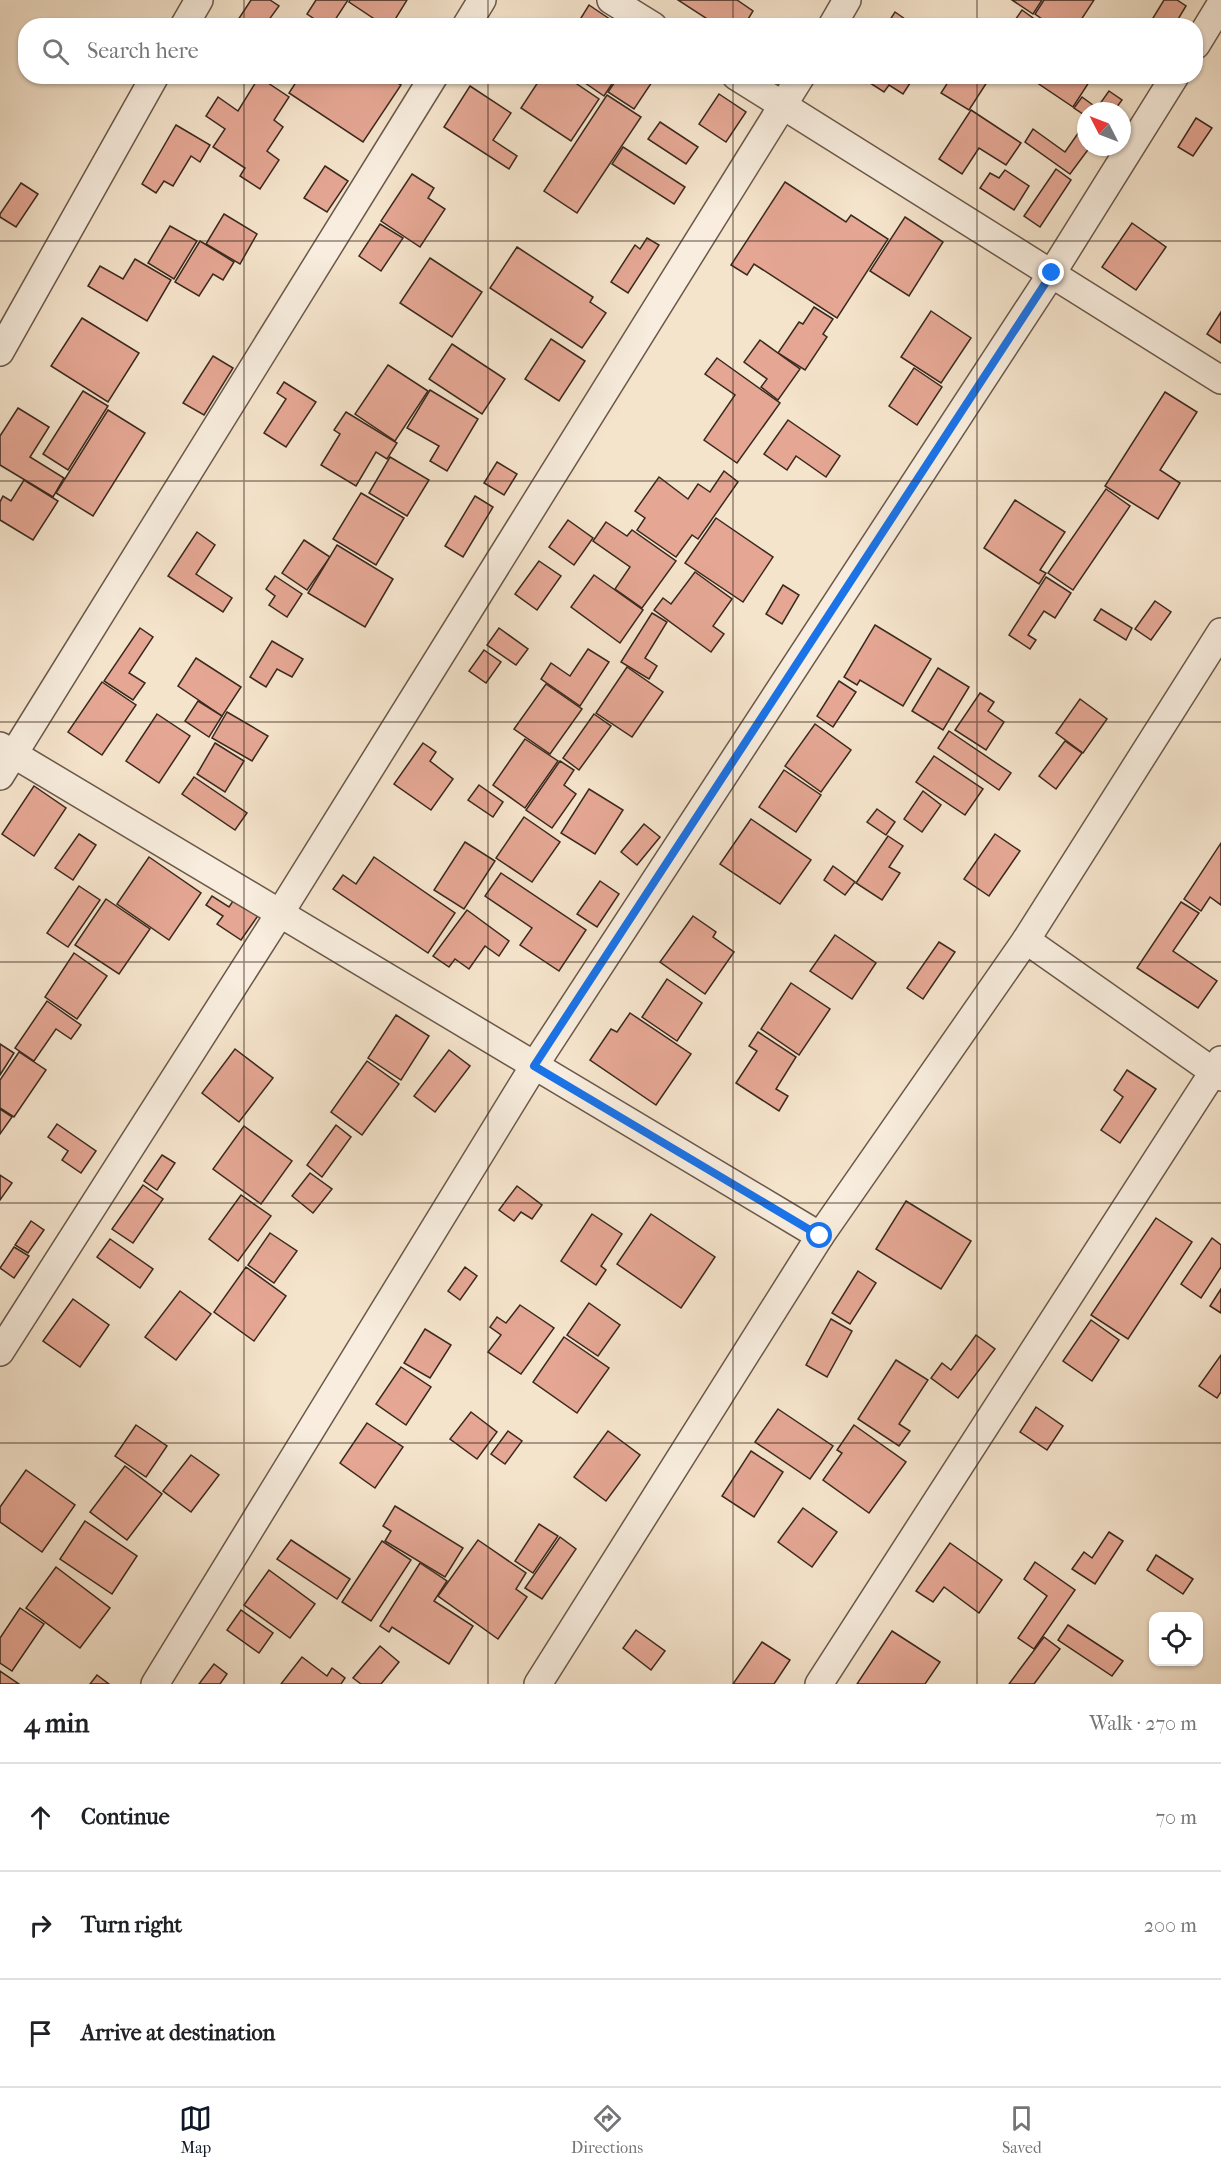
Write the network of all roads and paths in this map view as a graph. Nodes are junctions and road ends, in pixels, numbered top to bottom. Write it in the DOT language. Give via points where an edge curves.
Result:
graph roads {
  1 [pos="199,0"];
  2 [pos="482,0"];
  3 [pos="610,0"];
  4 [pos="848,0"];
  5 [pos="1221,4"];
  6 [pos="189,18"];
  7 [pos="471,18"];
  8 [pos="639,18"];
  9 [pos="837,18"];
  10 [pos="1203,34"];
  11 [pos="151,84"];
  12 [pos="429,84"];
  13 [pos="749,84"];
  14 [pos="796,84"];
  15 [pos="1170,84"];
  16 [pos="783,105"];
  17 [pos="1052,273"];
  18 [pos="0,352"];
  19 [pos="1221,380"];
  20 [pos="1221,632"];
  21 [pos="4,758"];
  22 [pos="280,913"];
  23 [pos="1026,940"];
  24 [pos="534,1066"];
  25 [pos="1218,1070"];
  26 [pos="820,1236"];
  27 [pos="0,1352"];
  28 [pos="155,1684"];
  29 [pos="538,1684"];
  30 [pos="819,1684"];
  1 -- 6 [label="street"];
  2 -- 7 [label="street"];
  3 -- 8 [label="street"];
  4 -- 9 [label="street"];
  5 -- 10 [label="street"];
  11 -- 18 [label="street"];
  12 -- 21 [label="street"];
  13 -- 16 [label="street"];
  14 -- 16 [label="street"];
  15 -- 17 [label="street"];
  16 -- 17 [label="street"];
  16 -- 22 [label="street"];
  17 -- 19 [label="street"];
  17 -- 24 [label="street"];
  20 -- 23 [label="street"];
  21 -- 22 [label="street"];
  22 -- 24 [label="street"];
  22 -- 27 [label="street"];
  23 -- 25 [label="street"];
  23 -- 26 [label="street"];
  24 -- 26 [label="street"];
  24 -- 28 [label="street"];
  25 -- 30 [label="street"];
  26 -- 29 [label="street"];
}
